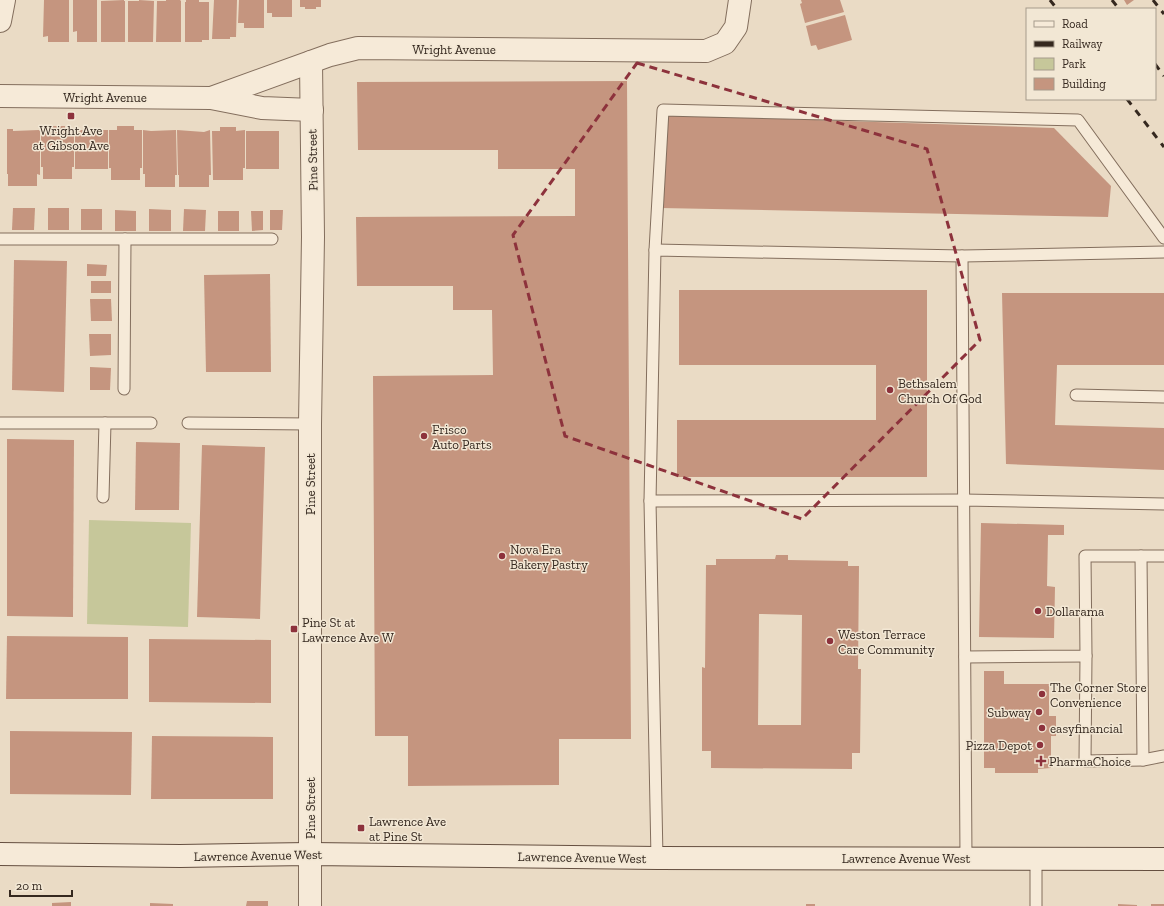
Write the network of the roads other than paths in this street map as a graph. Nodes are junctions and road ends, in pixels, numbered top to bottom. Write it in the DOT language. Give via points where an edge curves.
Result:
graph roads {
  1 [pos="4,0"];
  2 [pos="740,0"];
  3 [pos="0,20"];
  4 [pos="311,62"];
  5 [pos="0,96"];
  6 [pos="211,98"];
  7 [pos="312,110"];
  8 [pos="1164,238"];
  9 [pos="0,239"];
  10 [pos="125,239"];
  11 [pos="272,239"];
  12 [pos="655,250"];
  13 [pos="1164,252"];
  14 [pos="962,256"];
  15 [pos="124,389"];
  16 [pos="1076,395"];
  17 [pos="1164,397"];
  18 [pos="0,423"];
  19 [pos="105,423"];
  20 [pos="151,423"];
  21 [pos="188,423"];
  22 [pos="310,424"];
  23 [pos="103,497"];
  24 [pos="963,500"];
  25 [pos="650,501"];
  26 [pos="1164,504"];
  27 [pos="1141,556"];
  28 [pos="1164,556"];
  29 [pos="1086,656"];
  30 [pos="965,657"];
  31 [pos="1164,756"];
  32 [pos="1143,760"];
  33 [pos="0,854"];
  34 [pos="310,854"];
  35 [pos="657,858"];
  36 [pos="966,858"];
  37 [pos="1036,859"];
  38 [pos="1164,859"];
  39 [pos="310,906"];
  40 [pos="1036,906"];
  1 -- 3 [label="street"];
  2 -- 4 [label="street, Wright Avenue" via="736,27 725,43 706,51 358,48 330,54"];
  4 -- 6 [label="street, Wright Avenue"];
  4 -- 7 [label="street, Pine Street"];
  5 -- 6 [label="street, Wright Avenue"];
  6 -- 7 [label="street, Wright Avenue" via="262,108"];
  7 -- 22 [label="street, Pine Street"];
  8 -- 12 [label="lane" via="1078,120 663,110"];
  9 -- 10 [label="lane"];
  10 -- 11 [label="lane"];
  10 -- 15 [label="lane"];
  12 -- 14 [label="lane"];
  12 -- 25 [label="lane"];
  13 -- 14 [label="lane"];
  14 -- 24 [label="lane"];
  16 -- 17 [label="lane"];
  18 -- 19 [label="lane"];
  19 -- 20 [label="lane"];
  19 -- 23 [label="lane"];
  21 -- 22 [label="lane"];
  22 -- 34 [label="street, Pine Street"];
  24 -- 25 [label="lane"];
  24 -- 26 [label="lane"];
  24 -- 30 [label="lane"];
  25 -- 35 [label="lane"];
  27 -- 28 [label="lane"];
  27 -- 29 [label="lane" via="1085,556"];
  27 -- 32 [label="lane"];
  29 -- 30 [label="lane"];
  29 -- 32 [label="lane" via="1085,761"];
  30 -- 36 [label="lane"];
  31 -- 32 [label="lane"];
  33 -- 34 [label="street, Lawrence Avenue West"];
  34 -- 35 [label="street, Lawrence Avenue West"];
  34 -- 39 [label="street, Pine Street"];
  35 -- 36 [label="street, Lawrence Avenue West"];
  36 -- 37 [label="street, Lawrence Avenue West"];
  37 -- 38 [label="street, Lawrence Avenue West"];
  37 -- 40 [label="lane"];
}
